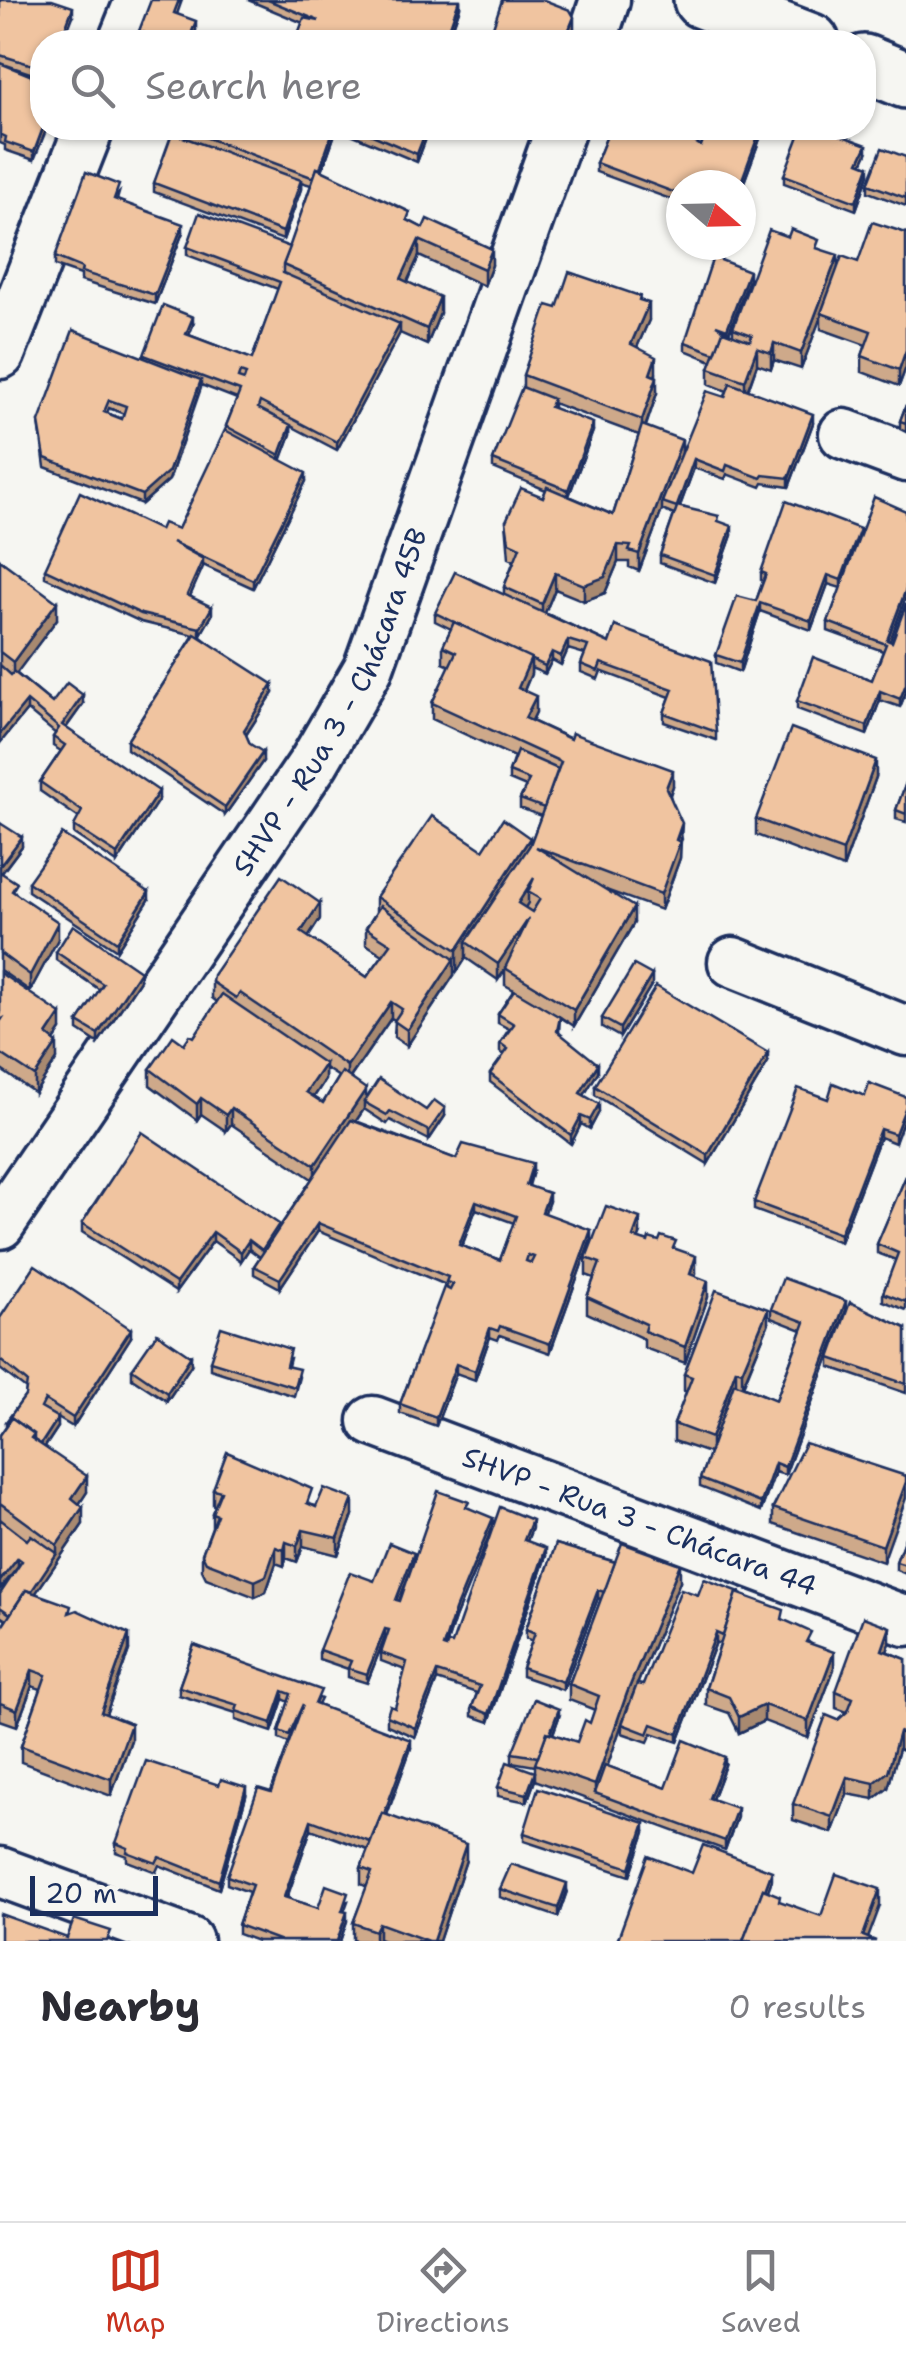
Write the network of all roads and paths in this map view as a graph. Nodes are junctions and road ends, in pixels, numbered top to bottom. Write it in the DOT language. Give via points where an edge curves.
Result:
graph roads {
  1 [pos="140,0"];
  2 [pos="605,0"];
  3 [pos="702,0"];
  4 [pos="128,30"];
  5 [pos="594,30"];
  6 [pos="780,30"];
  7 [pos="876,68"];
  8 [pos="906,80"];
  9 [pos="84,140"];
  10 [pos="557,140"];
  11 [pos="0,354"];
  12 [pos="844,434"];
  13 [pos="906,457"];
  14 [pos="732,962"];
  15 [pos="906,1031"];
  16 [pos="0,1224"];
  17 [pos="373,1421"];
  18 [pos="906,1621"];
  19 [pos="0,1872"];
  20 [pos="188,1941"];
  1 -- 4 [label="street"];
  2 -- 5 [label="street"];
  3 -- 6 [label="main road"];
  7 -- 8 [label="main road"];
  9 -- 11 [label="street"];
  10 -- 16 [label="street, SHVP - Rua 3 - Chácara 45B" via="368,669 314,762"];
  12 -- 13 [label="street"];
  14 -- 15 [label="street"];
  17 -- 18 [label="street, SHVP - Rua 3 - Chácara 44"];
  19 -- 20 [label="street"];
}
